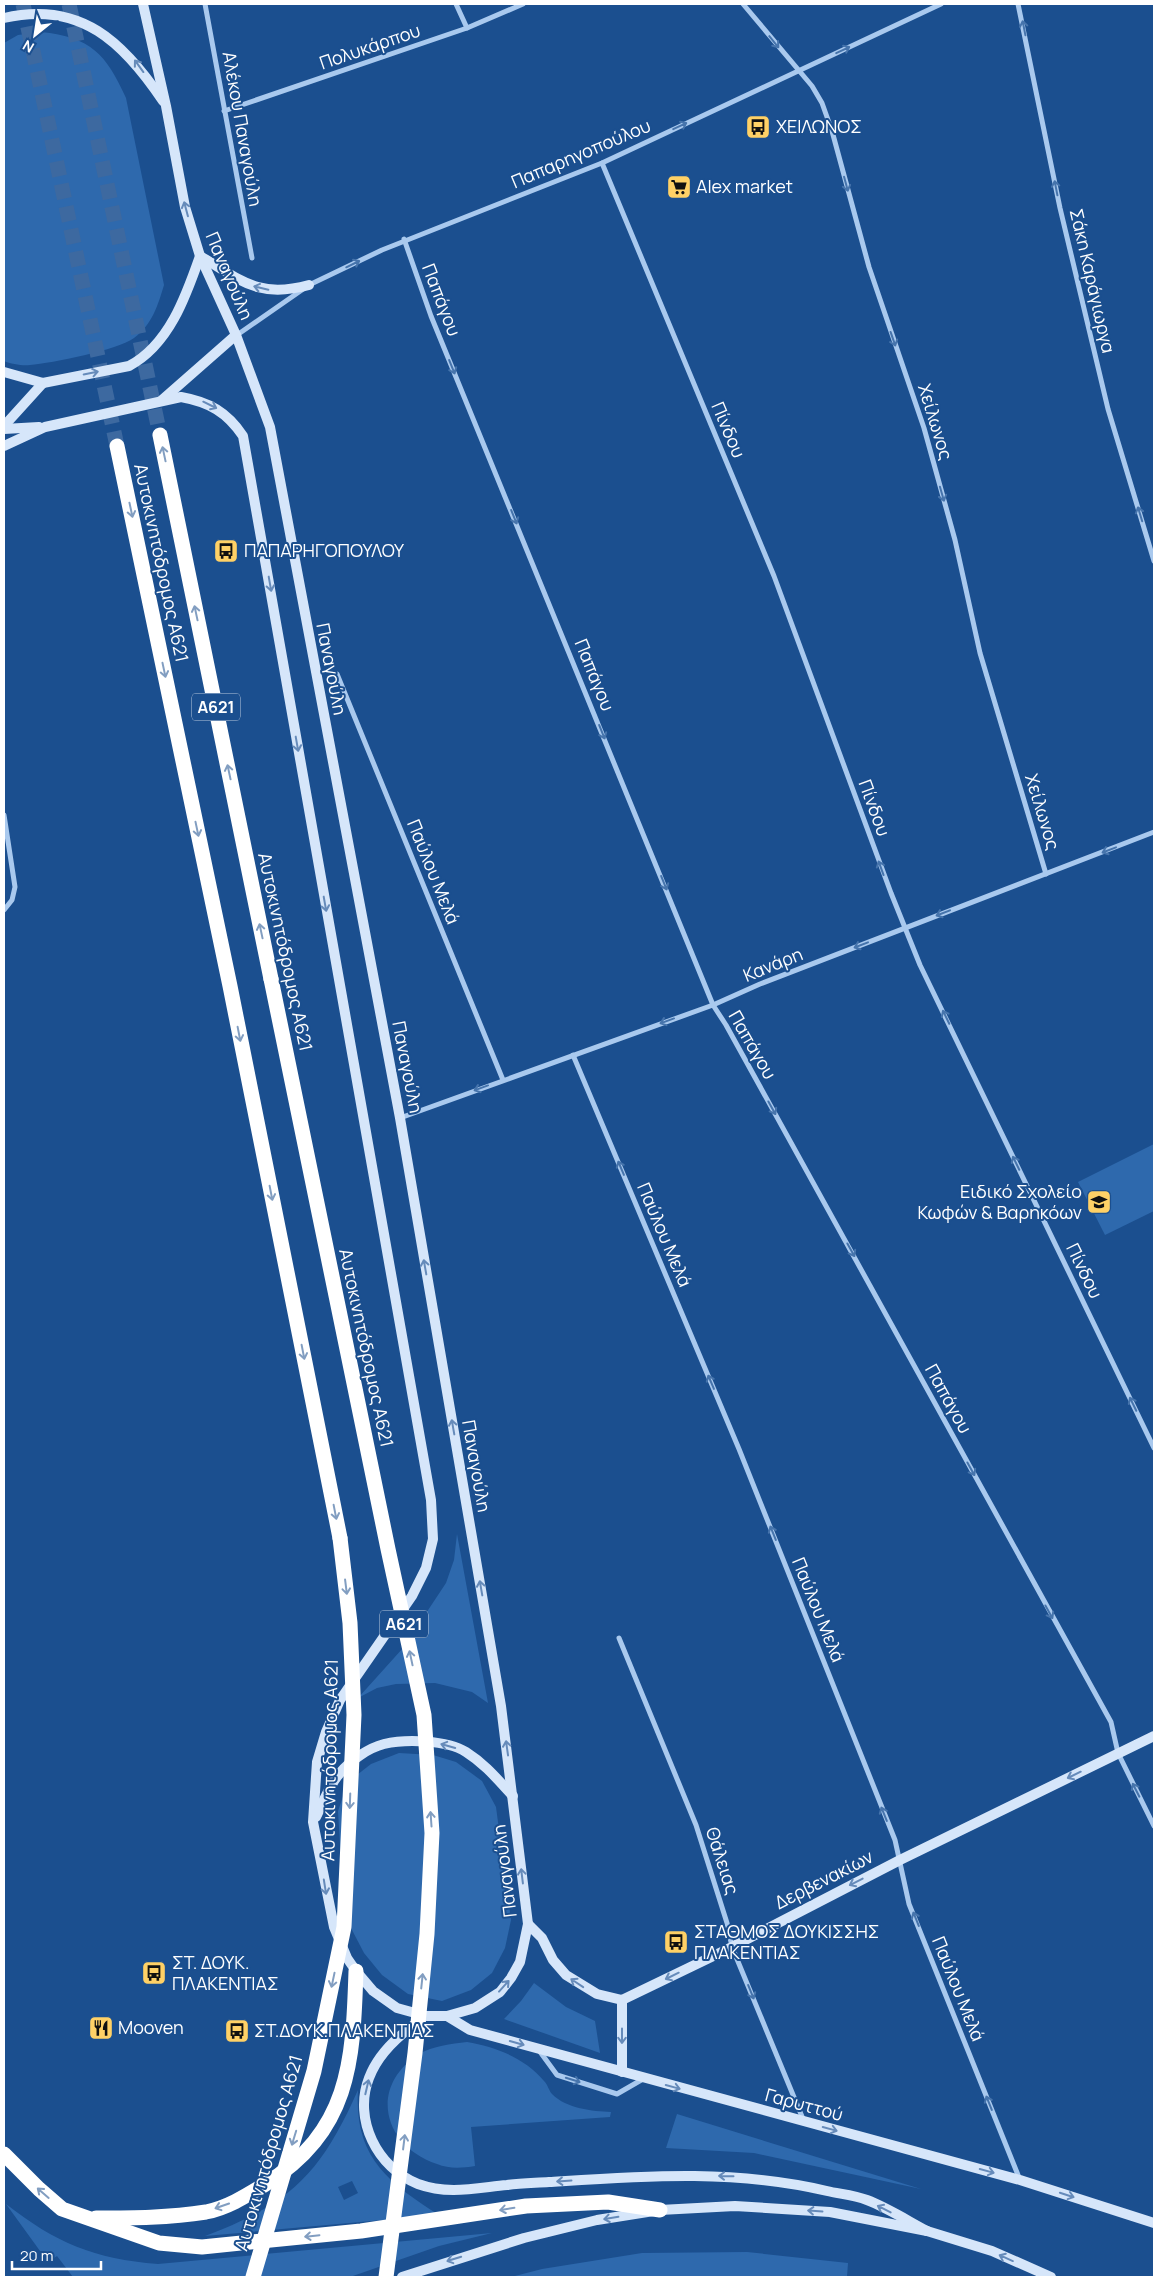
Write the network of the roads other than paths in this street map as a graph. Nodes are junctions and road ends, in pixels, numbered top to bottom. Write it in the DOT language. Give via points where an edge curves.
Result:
graph roads {
  1 [pos="143,4"];
  2 [pos="205,4"];
  3 [pos="456,4"];
  4 [pos="522,4"];
  5 [pos="743,4"];
  6 [pos="941,4"];
  7 [pos="1018,4"];
  8 [pos="4,18"];
  9 [pos="467,28"];
  10 [pos="800,70"];
  11 [pos="166,106"];
  12 [pos="224,111"];
  13 [pos="602,163"];
  14 [pos="404,239"];
  15 [pos="200,256"];
  16 [pos="252,258"];
  17 [pos="309,285"];
  18 [pos="236,335"];
  19 [pos="4,372"];
  20 [pos="43,383"];
  21 [pos="162,400"];
  22 [pos="45,427"];
  23 [pos="4,428"];
  24 [pos="160,435"];
  25 [pos="4,446"];
  26 [pos="117,446"];
  27 [pos="1154,561"];
  28 [pos="338,674"];
  29 [pos="4,815"];
  30 [pos="1154,832"];
  31 [pos="1046,874"];
  32 [pos="4,910"];
  33 [pos="906,928"];
  34 [pos="713,1005"];
  35 [pos="573,1055"];
  36 [pos="503,1080"];
  37 [pos="400,1118"];
  38 [pos="1154,1448"];
  39 [pos="618,1638"];
  40 [pos="1154,1736"];
  41 [pos="1118,1754"];
  42 [pos="513,1796"];
  43 [pos="313,1822"];
  44 [pos="1154,1826"];
  45 [pos="900,1860"];
  46 [pos="528,1924"];
  47 [pos="732,1947"];
  48 [pos="356,1971"];
  49 [pos="622,2000"];
  50 [pos="426,2016"];
  51 [pos="447,2016"];
  52 [pos="538,2049"];
  53 [pos="622,2072"];
  54 [pos="643,2079"];
  55 [pos="804,2122"];
  56 [pos="4,2154"];
  57 [pos="1020,2180"];
  58 [pos="660,2210"];
  59 [pos="84,2218"];
  60 [pos="1154,2223"];
  61 [pos="927,2231"];
  62 [pos="253,2277"];
  63 [pos="386,2277"];
  64 [pos="402,2277"];
  65 [pos="1051,2277"];
  1 -- 11 [label="main road, Παναγούλη"];
  2 -- 12 [label="street, Αλέκου Παναγούλη"];
  3 -- 9 [label="street"];
  4 -- 9 [label="street, Πολυκάρπου"];
  5 -- 10 [label="street, Χείλωνος, one-way"];
  10 -- 6 [label="street, Παπαρηγοπούλου, one-way"];
  27 -- 7 [label="street, Σάκη Καράγιωργα, one-way" via="1108,410 1060,208"];
  11 -- 8 [label="main road, one-way" via="132,57 96,26 50,11 26,12"];
  9 -- 12 [label="street, Πολυκάρπου"];
  13 -- 10 [label="street, Παπαρηγοπούλου, one-way"];
  10 -- 31 [label="street, Χείλωνος, one-way" via="822,103 832,131 869,267 924,428 955,540 980,653"];
  15 -- 11 [label="main road, Παναγούλη, one-way" via="185,206"];
  12 -- 16 [label="street, Αλέκου Παναγούλη"];
  13 -- 14 [label="street, Παπαρηγοπούλου"];
  33 -- 13 [label="street, Πίνδου, one-way" via="774,576"];
  17 -- 14 [label="street, Παπαρηγοπούλου, one-way"];
  14 -- 34 [label="street, Παπάγου, one-way" via="431,316"];
  17 -- 15 [label="main road, one-way" via="287,291 263,289 226,274"];
  15 -- 18 [label="main road, Παναγούλη"];
  20 -- 15 [label="main road, one-way" via="129,366 140,360 160,338 178,310"];
  17 -- 18 [label="street, Παπαρηγοπούλου"];
  18 -- 21 [label="main road"];
  18 -- 37 [label="main road, Παναγούλη" via="270,426"];
  19 -- 20 [label="main road"];
  20 -- 23 [label="main road"];
  21 -- 22 [label="main road, Παναγούλη"];
  21 -- 43 [label="main road, Παναγούλη, one-way" via="181,397 212,405 224,413 243,436 431,1500 433,1539 426,1568 412,1596 340,1700 326,1732 317,1762"];
  22 -- 23 [label="main road"];
  22 -- 25 [label="main road, Παναγούλη"];
  63 -- 24 [label="highway, Αυτοκινητόδρομος Α621 / Α621, one-way, bridge" via="427,1934 432,1833 424,1715"];
  26 -- 62 [label="highway, Αυτοκινητόδρομος Α621 / Α621, one-way, bridge" via="230,986 340,1538 350,1623 354,1715 344,1927 314,2071"];
  28 -- 36 [label="street, Παύλου Μελά"];
  29 -- 32 [label="street" via="15,887 12,900"];
  30 -- 31 [label="street, Κανάρη, one-way"];
  31 -- 33 [label="street, Κανάρη, one-way"];
  33 -- 34 [label="street, Κανάρη, one-way"];
  38 -- 33 [label="street, Πίνδου, one-way" via="920,964"];
  34 -- 35 [label="street, Κανάρη, one-way"];
  34 -- 41 [label="street, Παπάγου, one-way" via="1111,1722"];
  35 -- 36 [label="street, Κανάρη"];
  45 -- 35 [label="street, Παύλου Μελά, one-way" via="895,1840 739,1449"];
  36 -- 37 [label="street, Κανάρη, one-way"];
  42 -- 37 [label="main road, Παναγούλη, one-way" via="501,1706"];
  39 -- 47 [label="street, Θάλειας" via="696,1825"];
  40 -- 41 [label="main road, Δερβενακίων"];
  44 -- 41 [label="street, Παπάγου, one-way"];
  41 -- 45 [label="main road, Δερβενακίων, one-way"];
  42 -- 43 [label="main road, one-way" via="489,1769 464,1751 438,1743 384,1744 362,1755 339,1773"];
  46 -- 42 [label="main road, Παναγούλη, one-way"];
  43 -- 48 [label="main road, Παναγούλη, one-way" via="334,1927"];
  45 -- 47 [label="main road, Δερβενακίων, one-way"];
  57 -- 45 [label="street, Παύλου Μελά, one-way" via="909,1904"];
  49 -- 46 [label="main road, one-way" via="597,1994 566,1975 553,1960 542,1938"];
  51 -- 46 [label="main road, Παναγούλη, one-way" via="476,2008 500,1992 520,1962"];
  47 -- 49 [label="main road, Δερβενακίων, one-way"];
  47 -- 55 [label="street, Θάλειας, one-way"];
  48 -- 50 [label="main road, Παναγούλη" via="384,2001 409,2013"];
  48 -- 59 [label="highway, one-way" via="352,2048 341,2096 317,2141 281,2174 237,2201 207,2212 157,2217"];
  49 -- 53 [label="main road, one-way"];
  50 -- 51 [label="main road, Παναγούλη"];
  61 -- 50 [label="main road, one-way" via="866,2200 744,2176 655,2175 451,2191 416,2183 380,2155 370,2140 364,2107 369,2078 378,2062 406,2030"];
  51 -- 52 [label="main road, Γαρυττού, one-way" via="470,2030"];
  52 -- 53 [label="main road, Γαρυττού"];
  52 -- 54 [label="street, one-way" via="557,2075 617,2094"];
  53 -- 54 [label="main road, Γαρυττού"];
  54 -- 55 [label="main road, Γαρυττού, one-way"];
  55 -- 57 [label="main road, Γαρυττού, one-way"];
  59 -- 56 [label="highway, one-way" via="62,2209"];
  57 -- 60 [label="main road, Γαρυττού, one-way"];
  58 -- 59 [label="highway, one-way" via="608,2202 526,2206 361,2231 202,2247 159,2243"];
  61 -- 58 [label="main road, one-way" via="830,2212 735,2206"];
  58 -- 64 [label="main road, one-way" via="597,2220 524,2238"];
  65 -- 61 [label="main road, one-way" via="992,2252"];
}
